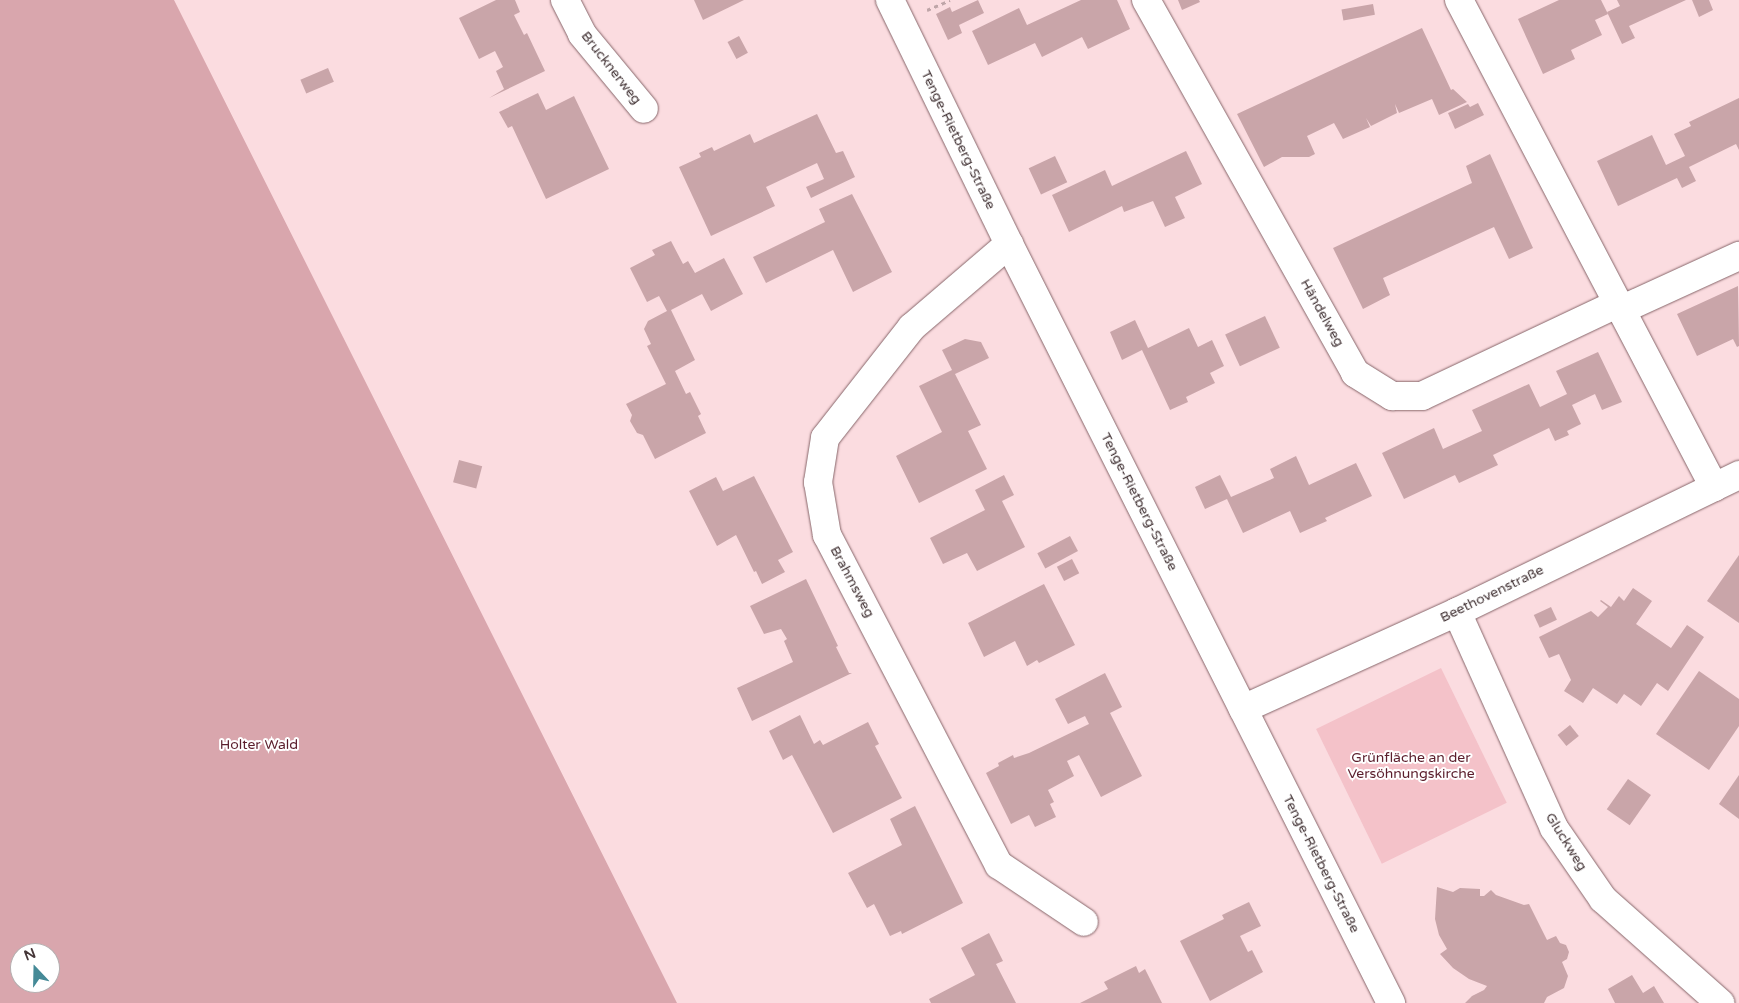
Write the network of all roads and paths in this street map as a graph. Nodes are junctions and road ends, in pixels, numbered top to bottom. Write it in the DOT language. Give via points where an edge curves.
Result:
graph roads {
  1 [pos="565,0"];
  2 [pos="890,0"];
  3 [pos="1146,0"];
  4 [pos="1459,0"];
  5 [pos="644,109"];
  6 [pos="1009,244"];
  7 [pos="1739,256"];
  8 [pos="1621,306"];
  9 [pos="1739,475"];
  10 [pos="1714,487"];
  11 [pos="1457,612"];
  12 [pos="1244,710"];
  13 [pos="1084,922"];
  14 [pos="1391,1003"];
  15 [pos="1720,1003"];
  1 -- 5 [label="street, Brucknerweg" via="582,34"];
  2 -- 6 [label="street, Tenge-Rietberg-Straße"];
  3 -- 8 [label="street, Händelweg" via="1355,372 1392,396 1422,396"];
  4 -- 8 [label="street"];
  6 -- 12 [label="street, Tenge-Rietberg-Straße"];
  6 -- 13 [label="street, Brahmsweg" via="912,327 825,438 818,482 827,535 999,864"];
  7 -- 8 [label="street, Händelweg"];
  8 -- 10 [label="street"];
  9 -- 10 [label="street, Beethovenstraße"];
  10 -- 11 [label="street, Beethovenstraße"];
  11 -- 12 [label="street, Beethovenstraße"];
  11 -- 15 [label="street, Gluckweg" via="1554,828 1604,899"];
  12 -- 14 [label="street, Tenge-Rietberg-Straße"];
}
